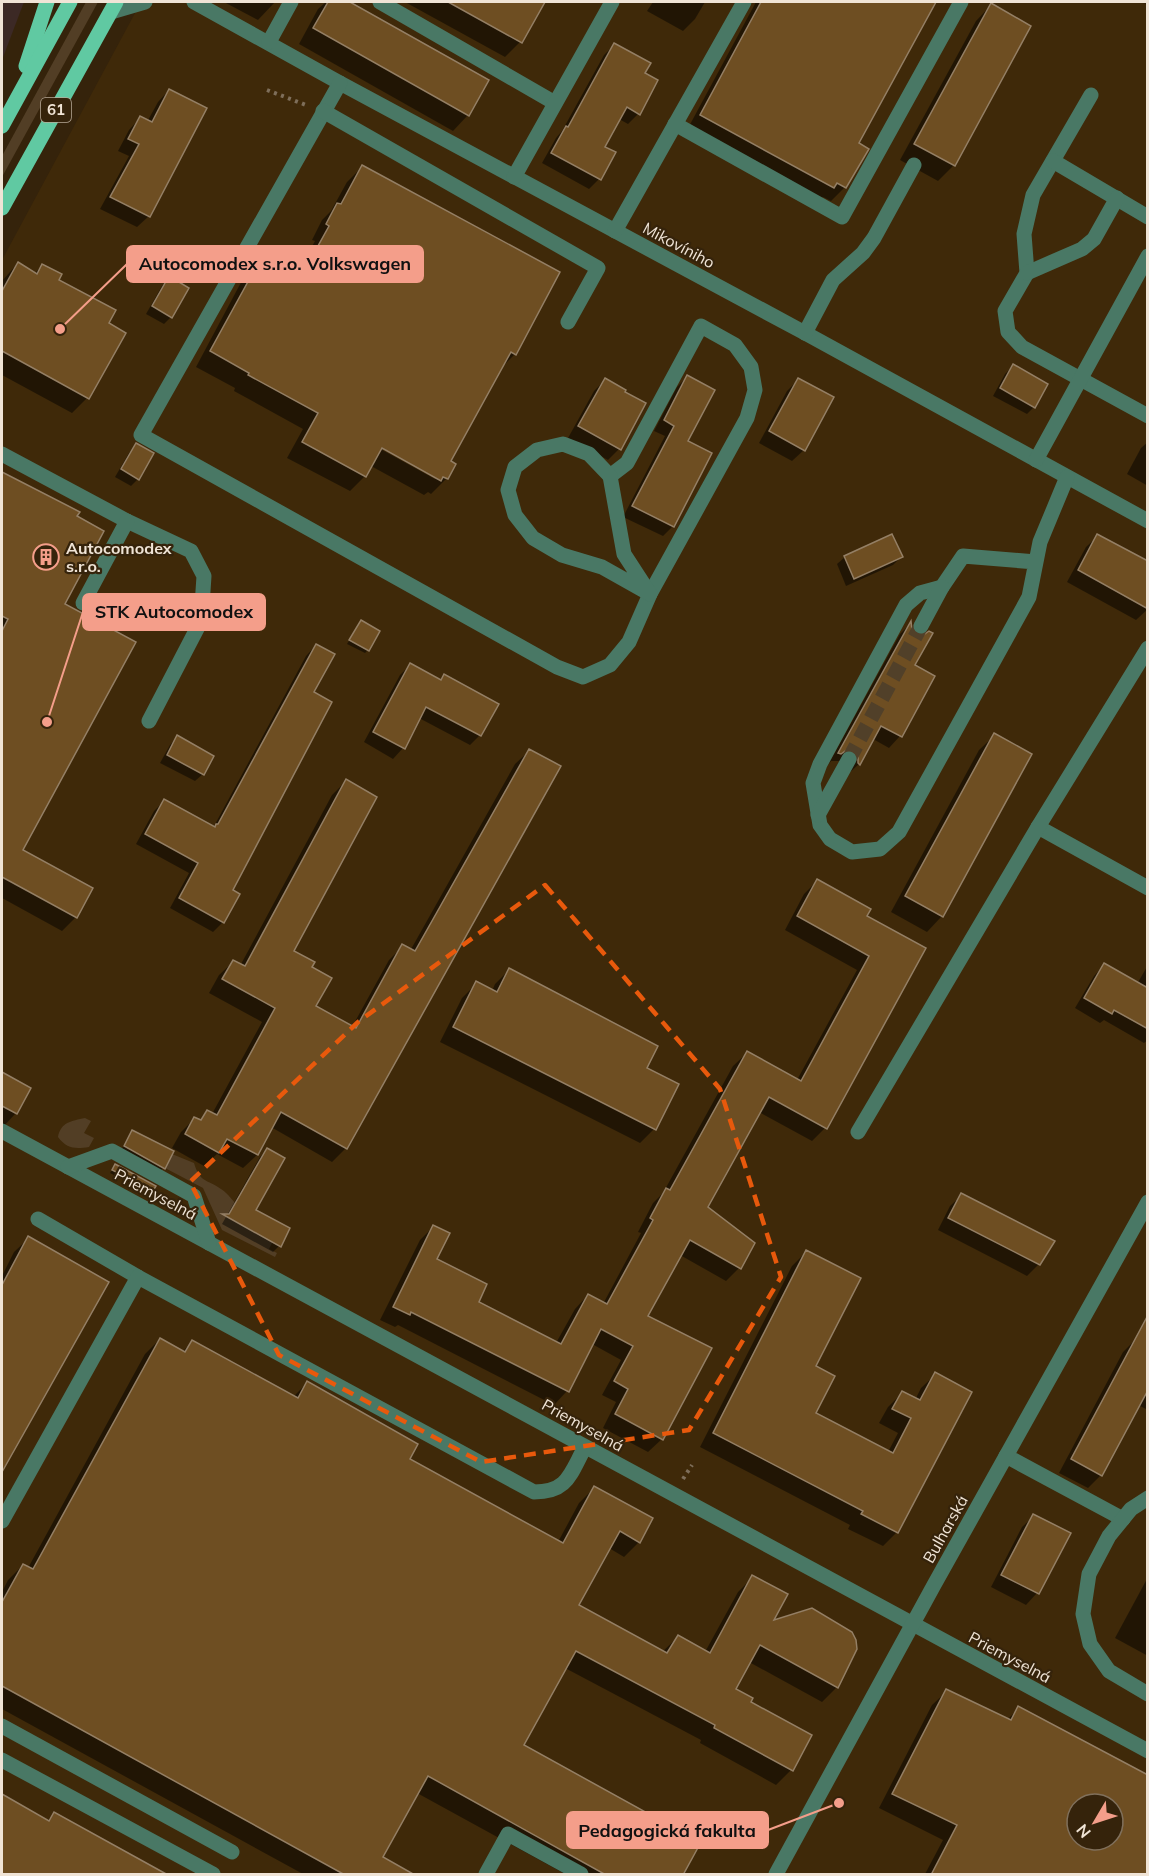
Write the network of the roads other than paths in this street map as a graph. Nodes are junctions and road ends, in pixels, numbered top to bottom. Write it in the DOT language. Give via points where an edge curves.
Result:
graph roads {
  1 [pos="47,2"];
  2 [pos="70,2"];
  3 [pos="145,2"];
  4 [pos="291,2"];
  5 [pos="380,2"];
  6 [pos="612,2"];
  7 [pos="744,2"];
  8 [pos="961,2"];
  9 [pos="202,3"];
  10 [pos="114,7"];
  11 [pos="268,42"];
  12 [pos="340,83"];
  13 [pos="1092,95"];
  14 [pos="14,103"];
  15 [pos="555,103"];
  16 [pos="323,111"];
  17 [pos="675,124"];
  18 [pos="2,126"];
  19 [pos="1053,161"];
  20 [pos="914,165"];
  21 [pos="514,177"];
  22 [pos="1117,198"];
  23 [pos="2,208"];
  24 [pos="1148,217"];
  25 [pos="615,231"];
  26 [pos="1148,256"];
  27 [pos="1027,273"];
  28 [pos="568,322"];
  29 [pos="805,333"];
  30 [pos="1080,378"];
  31 [pos="1148,416"];
  32 [pos="2,454"];
  33 [pos="1036,460"];
  34 [pos="609,476"];
  35 [pos="1067,477"];
  36 [pos="127,521"];
  37 [pos="1148,521"];
  38 [pos="1036,562"];
  39 [pos="942,586"];
  40 [pos="650,594"];
  41 [pos="83,603"];
  42 [pos="921,626"];
  43 [pos="1148,648"];
  44 [pos="149,721"];
  45 [pos="849,759"];
  46 [pos="818,815"];
  47 [pos="1038,827"];
  48 [pos="1148,888"];
  49 [pos="2,1131"];
  50 [pos="858,1132"];
  51 [pos="68,1167"];
  52 [pos="1148,1202"];
  53 [pos="38,1219"];
  54 [pos="209,1243"];
  55 [pos="138,1276"];
  56 [pos="585,1447"];
  57 [pos="1006,1456"];
  58 [pos="1148,1498"];
  59 [pos="1123,1519"];
  60 [pos="2,1521"];
  61 [pos="913,1625"];
  62 [pos="1148,1694"];
  63 [pos="2,1726"];
  64 [pos="1148,1751"];
  65 [pos="2,1760"];
  66 [pos="232,1852"];
  67 [pos="213,1875"];
  68 [pos="486,1875"];
  69 [pos="581,1875"];
  70 [pos="776,1875"];
  1 -- 14 [label="main road"];
  2 -- 14 [label="main road, 61"];
  3 -- 10 [label="street"];
  4 -- 11 [label="street"];
  5 -- 15 [label="street"];
  6 -- 15 [label="street"];
  7 -- 17 [label="street"];
  8 -- 17 [label="street" via="842,217"];
  9 -- 11 [label="street, Mikovíniho"];
  10 -- 23 [label="main road, 61"];
  11 -- 12 [label="street, Mikovíniho"];
  12 -- 16 [label="street"];
  12 -- 21 [label="street, Mikovíniho"];
  13 -- 19 [label="street"];
  14 -- 18 [label="main road, 61"];
  15 -- 21 [label="street"];
  16 -- 28 [label="street" via="598,268"];
  16 -- 40 [label="street" via="141,435 557,667 583,677 610,665 629,642"];
  17 -- 25 [label="street"];
  19 -- 22 [label="street"];
  19 -- 27 [label="street" via="1033,195 1024,234"];
  20 -- 29 [label="street" via="874,238 833,280"];
  21 -- 25 [label="street, Mikovíniho"];
  22 -- 24 [label="street"];
  22 -- 27 [label="street" via="1094,239 1082,249"];
  25 -- 29 [label="street, Mikovíniho"];
  26 -- 30 [label="street"];
  27 -- 30 [label="street" via="1005,310 1008,332 1022,347"];
  29 -- 33 [label="street, Mikovíniho"];
  30 -- 31 [label="street"];
  30 -- 33 [label="street"];
  32 -- 36 [label="street"];
  33 -- 35 [label="street, Mikovíniho"];
  34 -- 40 [label="street" via="624,554"];
  34 -- 40 [label="street" via="589,454 563,444 537,450 515,467 508,490 515,515 532,538 562,555 602,567"];
  34 -- 40 [label="street" via="627,463 701,326 735,345 751,367 755,390 747,418"];
  35 -- 37 [label="street, Mikovíniho"];
  35 -- 38 [label="street" via="1040,542"];
  36 -- 41 [label="street"];
  36 -- 44 [label="street" via="191,551 204,576 201,621"];
  38 -- 39 [label="street" via="963,556"];
  38 -- 46 [label="street" via="1029,597 899,832 880,849 852,852 830,839"];
  39 -- 42 [label="street"];
  39 -- 46 [label="street" via="920,592 906,604 820,764 813,783"];
  43 -- 47 [label="street"];
  45 -- 46 [label="street"];
  47 -- 48 [label="street"];
  47 -- 50 [label="street"];
  49 -- 51 [label="street, Priemyselná"];
  51 -- 54 [label="street, Priemyselná"];
  51 -- 54 [label="street" via="112,1151 194,1196"];
  52 -- 57 [label="street, Bulharská"];
  53 -- 55 [label="street"];
  54 -- 56 [label="street, Priemyselná"];
  55 -- 56 [label="street" via="534,1492 552,1492 566,1481"];
  55 -- 60 [label="street"];
  56 -- 61 [label="street, Priemyselná"];
  57 -- 59 [label="street"];
  57 -- 61 [label="street, Bulharská"];
  58 -- 59 [label="street"];
  59 -- 62 [label="street" via="1089,1574 1083,1614 1090,1644 1109,1671"];
  61 -- 64 [label="street, Priemyselná"];
  61 -- 70 [label="street, Bulharská"];
  63 -- 66 [label="street"];
  65 -- 67 [label="street"];
  68 -- 69 [label="street" via="508,1834"];
}
